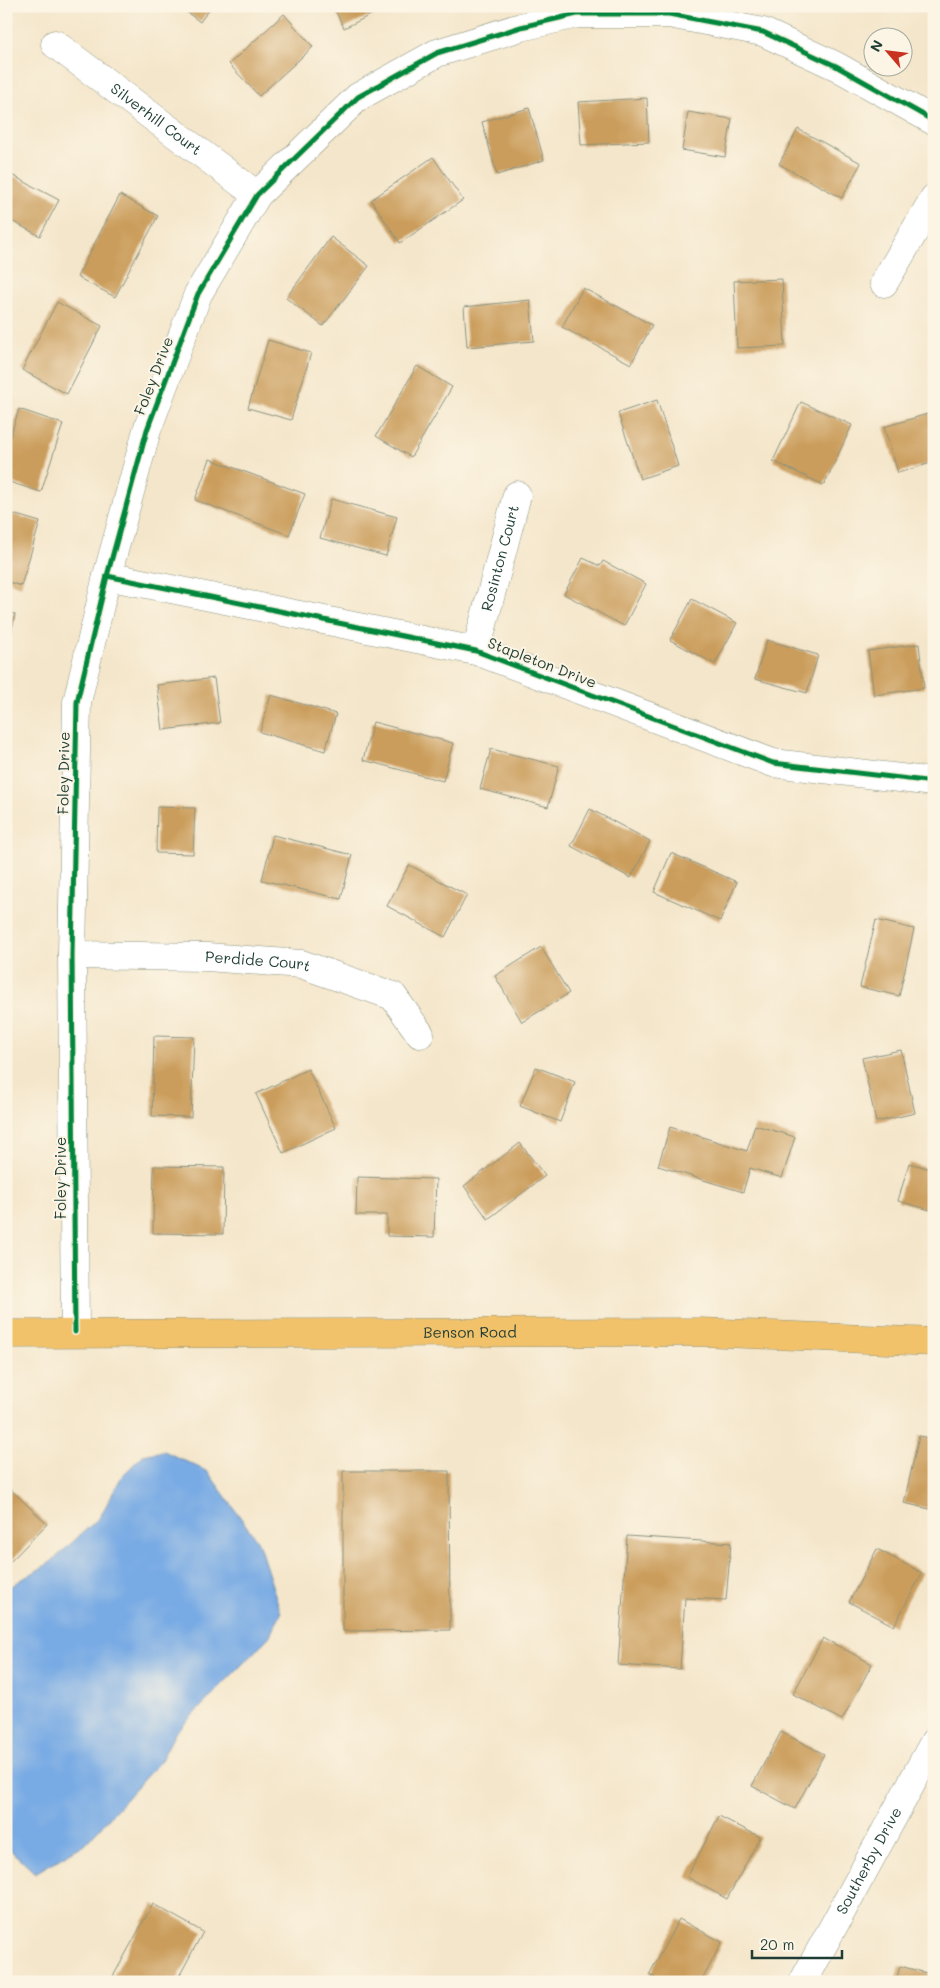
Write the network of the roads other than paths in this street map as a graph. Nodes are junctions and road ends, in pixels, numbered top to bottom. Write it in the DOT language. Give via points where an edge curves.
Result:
graph roads {
  1 [pos="519,17"];
  2 [pos="55,44"];
  3 [pos="934,121"];
  4 [pos="257,195"];
  5 [pos="934,198"];
  6 [pos="884,283"];
  7 [pos="517,495"];
  8 [pos="106,576"];
  9 [pos="476,651"];
  10 [pos="934,782"];
  11 [pos="72,955"];
  12 [pos="420,1034"];
  13 [pos="75,1332"];
  14 [pos="6,1334"];
  15 [pos="934,1342"];
  16 [pos="934,1742"];
  17 [pos="803,1982"];
  1 -- 3 [label="street, Foley Drive" via="669,14 763,32 836,66"];
  1 -- 4 [label="street, Foley Drive" via="437,53 358,98"];
  2 -- 4 [label="street, Silverhill Court"];
  4 -- 8 [label="street, Foley Drive" via="198,294 147,430"];
  5 -- 6 [label="street"];
  7 -- 9 [label="street, Rosinton Court"];
  8 -- 9 [label="street, Stapleton Drive"];
  8 -- 11 [label="street, Foley Drive" via="77,702"];
  9 -- 10 [label="street, Stapleton Drive" via="773,763"];
  11 -- 12 [label="street, Perdide Court" via="207,956 302,964 392,996"];
  11 -- 13 [label="street, Foley Drive"];
  13 -- 14 [label="main road, Benson Road"];
  13 -- 15 [label="main road, Benson Road" via="701,1332"];
  16 -- 17 [label="street, Southerby Drive"];
}
